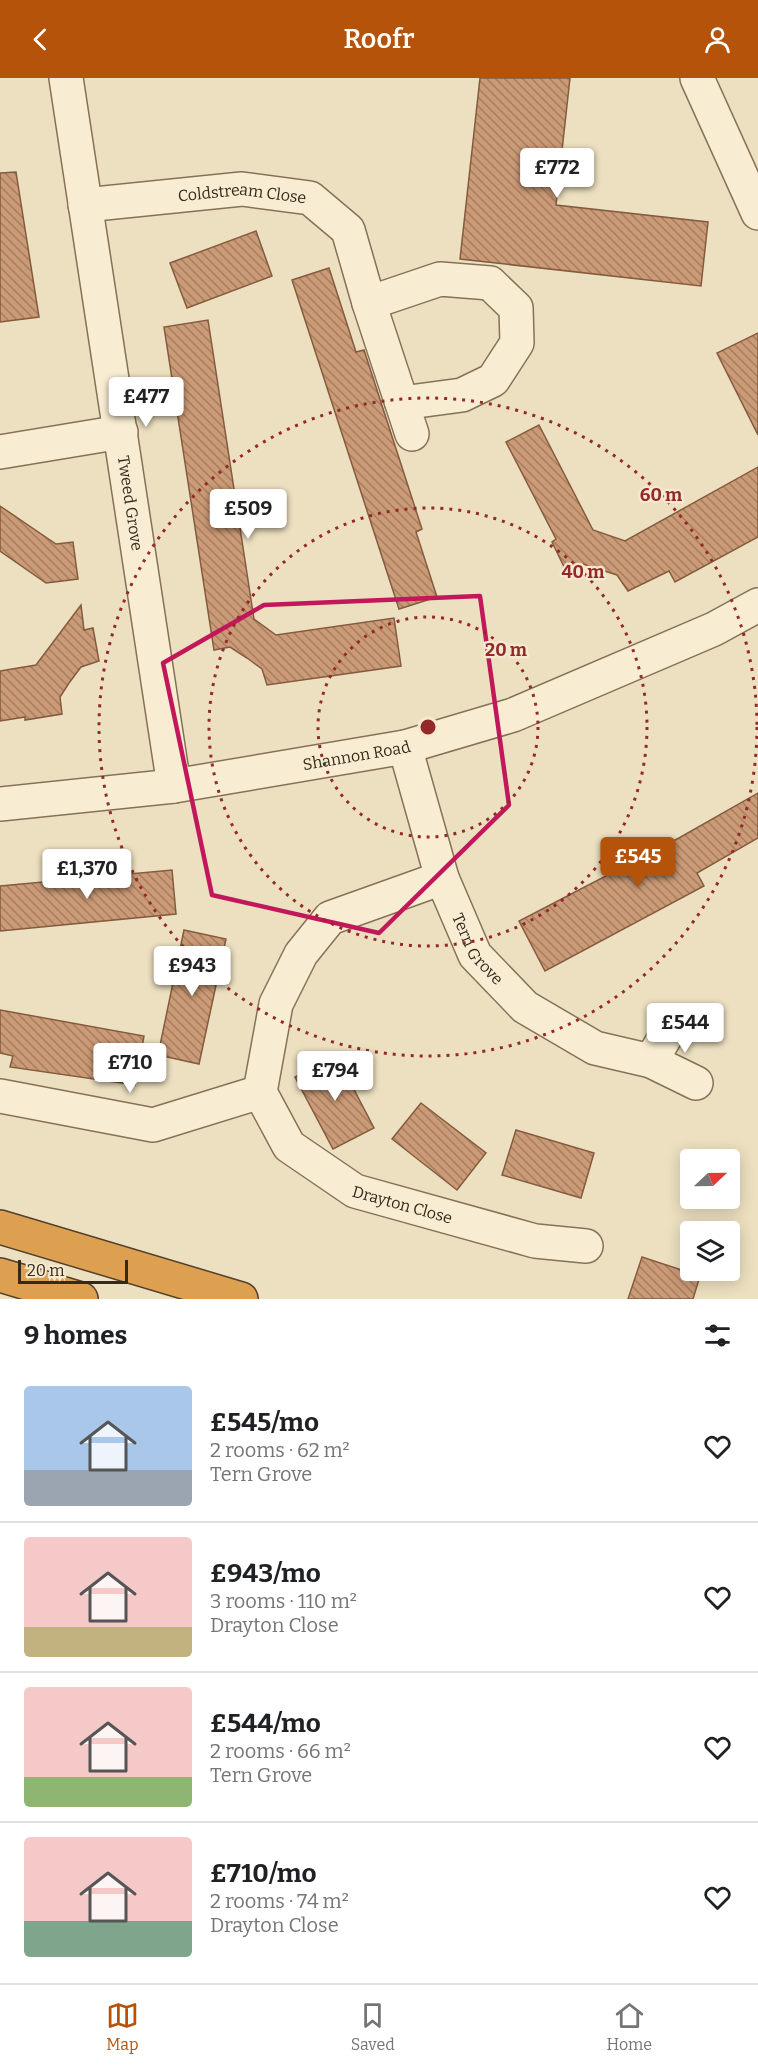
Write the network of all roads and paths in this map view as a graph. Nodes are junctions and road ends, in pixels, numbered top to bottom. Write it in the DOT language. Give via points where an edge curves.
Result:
graph roads {
  1 [pos="66,78"];
  2 [pos="697,78"];
  3 [pos="86,205"];
  4 [pos="758,213"];
  5 [pos="369,303"];
  6 [pos="402,403"];
  7 [pos="121,432"];
  8 [pos="412,434"];
  9 [pos="0,452"];
  10 [pos="758,605"];
  11 [pos="405,747"];
  12 [pos="174,786"];
  13 [pos="0,804"];
  14 [pos="442,878"];
  15 [pos="674,1022"];
  16 [pos="651,1061"];
  17 [pos="696,1083"];
  18 [pos="260,1092"];
  19 [pos="0,1096"];
  20 [pos="0,1227"];
  21 [pos="586,1246"];
  22 [pos="0,1275"];
  23 [pos="81,1299"];
  24 [pos="242,1299"];
  1 -- 3 [label="street, Tweed Grove"];
  2 -- 4 [label="street"];
  3 -- 5 [label="street, Coldstream Close" via="242,189 310,198 348,230"];
  3 -- 7 [label="street, Tweed Grove"];
  5 -- 6 [label="street, Coldstream Close"];
  5 -- 6 [label="street" via="440,279 490,283 516,308 517,343 493,380 462,395"];
  6 -- 8 [label="street, Coldstream Close"];
  7 -- 9 [label="street"];
  7 -- 12 [label="street, Tweed Grove"];
  10 -- 11 [label="street, Shannon Road" via="714,629 513,715"];
  11 -- 12 [label="street, Shannon Road"];
  11 -- 14 [label="street, Tern Grove"];
  12 -- 13 [label="street, Shannon Road"];
  14 -- 16 [label="street, Tern Grove" via="475,955 525,1007 595,1048"];
  14 -- 18 [label="street" via="330,918 302,954 276,1004"];
  15 -- 16 [label="street"];
  16 -- 17 [label="street, Tern Grove"];
  18 -- 19 [label="street" via="153,1125"];
  18 -- 21 [label="street, Drayton Close" via="289,1146 356,1191 535,1240"];
  20 -- 24 [label="highway"];
  22 -- 23 [label="highway"];
}
